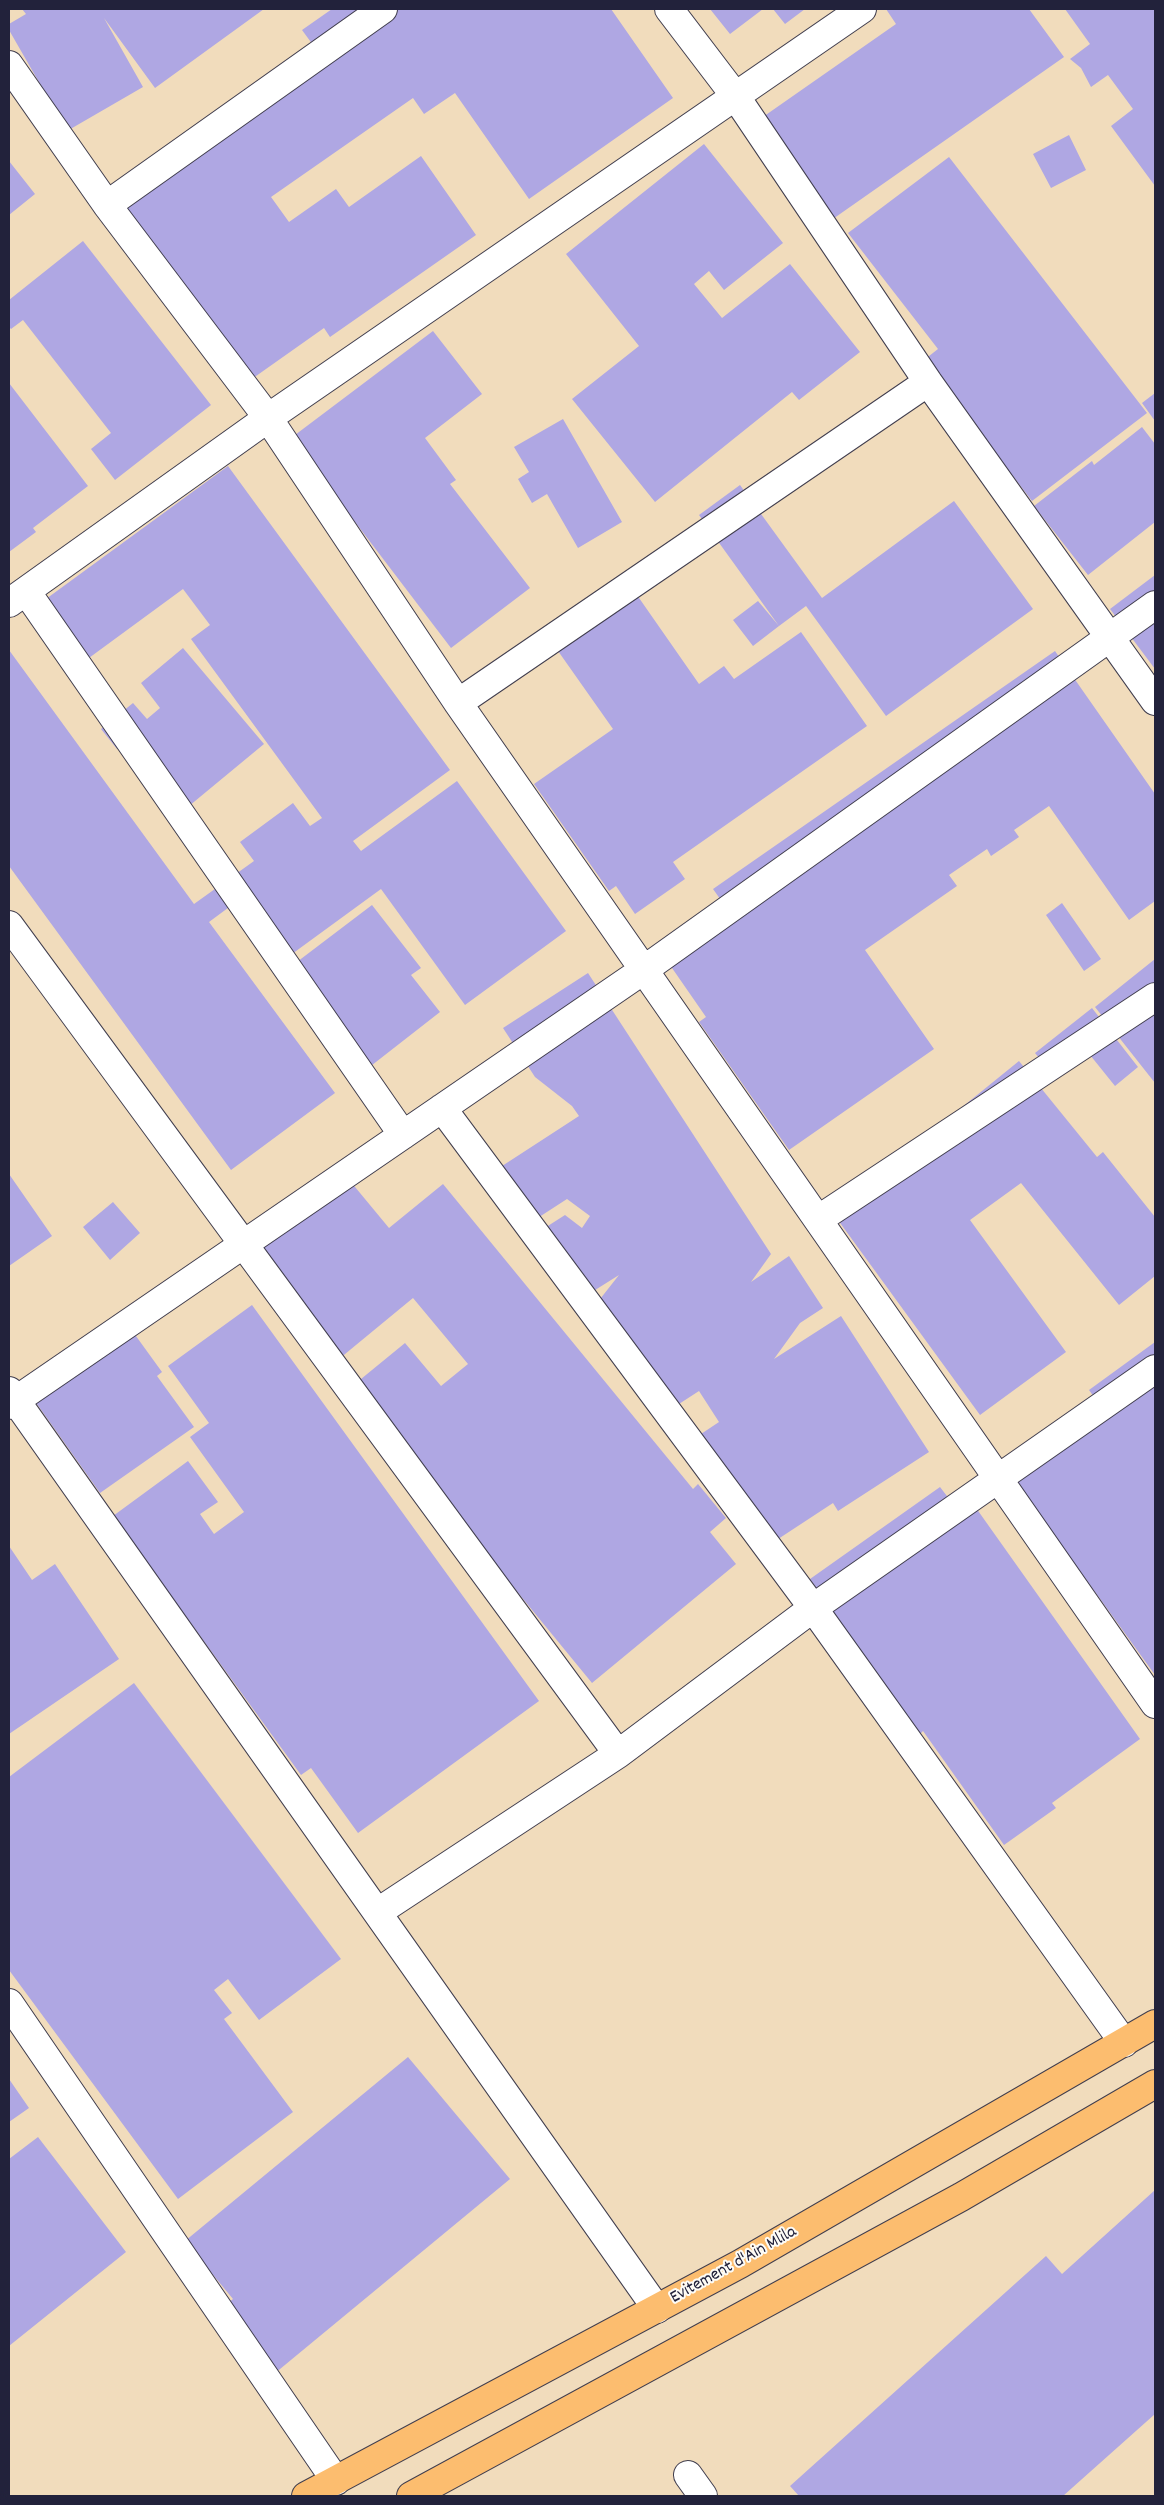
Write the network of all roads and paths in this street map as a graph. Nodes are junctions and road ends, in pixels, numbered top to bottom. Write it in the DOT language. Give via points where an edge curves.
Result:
graph roads {
  1 [pos="383,9"];
  2 [pos="669,9"];
  3 [pos="862,9"];
  4 [pos="9,65"];
  5 [pos="736,97"];
  6 [pos="107,205"];
  7 [pos="928,382"];
  8 [pos="268,418"];
  9 [pos="17,597"];
  10 [pos="1155,605"];
  11 [pos="1110,637"];
  12 [pos="1155,701"];
  13 [pos="458,703"];
  14 [pos="9,925"];
  15 [pos="645,969"];
  16 [pos="1155,996"];
  17 [pos="442,1108"];
  18 [pos="403,1135"];
  19 [pos="819,1219"];
  20 [pos="245,1243"];
  21 [pos="1155,1369"];
  22 [pos="11,1399"];
  23 [pos="999,1479"];
  24 [pos="813,1608"];
  25 [pos="1155,1704"];
  26 [pos="618,1754"];
  27 [pos="378,1912"];
  28 [pos="9,2003"];
  29 [pos="1155,2024"];
  30 [pos="1124,2044"];
  31 [pos="1155,2084"];
  32 [pos="657,2309"];
  33 [pos="336,2481"];
  34 [pos="306,2496"];
  35 [pos="411,2496"];
  1 -- 6 [label="street"];
  2 -- 5 [label="street"];
  3 -- 5 [label="street"];
  4 -- 6 [label="street"];
  5 -- 7 [label="street"];
  5 -- 8 [label="street"];
  6 -- 8 [label="street"];
  7 -- 11 [label="street"];
  7 -- 13 [label="street"];
  8 -- 9 [label="street"];
  8 -- 13 [label="street"];
  9 -- 18 [label="street"];
  10 -- 11 [label="street"];
  11 -- 12 [label="street"];
  11 -- 15 [label="street"];
  13 -- 15 [label="street"];
  14 -- 20 [label="street"];
  15 -- 17 [label="street"];
  15 -- 19 [label="street"];
  16 -- 19 [label="street"];
  17 -- 18 [label="street"];
  17 -- 24 [label="street"];
  18 -- 20 [label="street"];
  19 -- 23 [label="street"];
  20 -- 22 [label="street"];
  20 -- 26 [label="street"];
  21 -- 23 [label="street"];
  22 -- 27 [label="street"];
  23 -- 24 [label="street"];
  23 -- 25 [label="street"];
  24 -- 26 [label="street"];
  24 -- 30 [label="street"];
  26 -- 27 [label="street"];
  27 -- 32 [label="street"];
  28 -- 33 [label="street"];
  29 -- 30 [label="highway, Evitement d'Ain Mlila"];
  30 -- 32 [label="highway, Evitement d'Ain Mlila"];
  31 -- 35 [label="highway" via="962,2197"];
  32 -- 33 [label="highway, Evitement d'Ain Mlila"];
  33 -- 34 [label="highway, Evitement d'Ain Mlila"];
}
